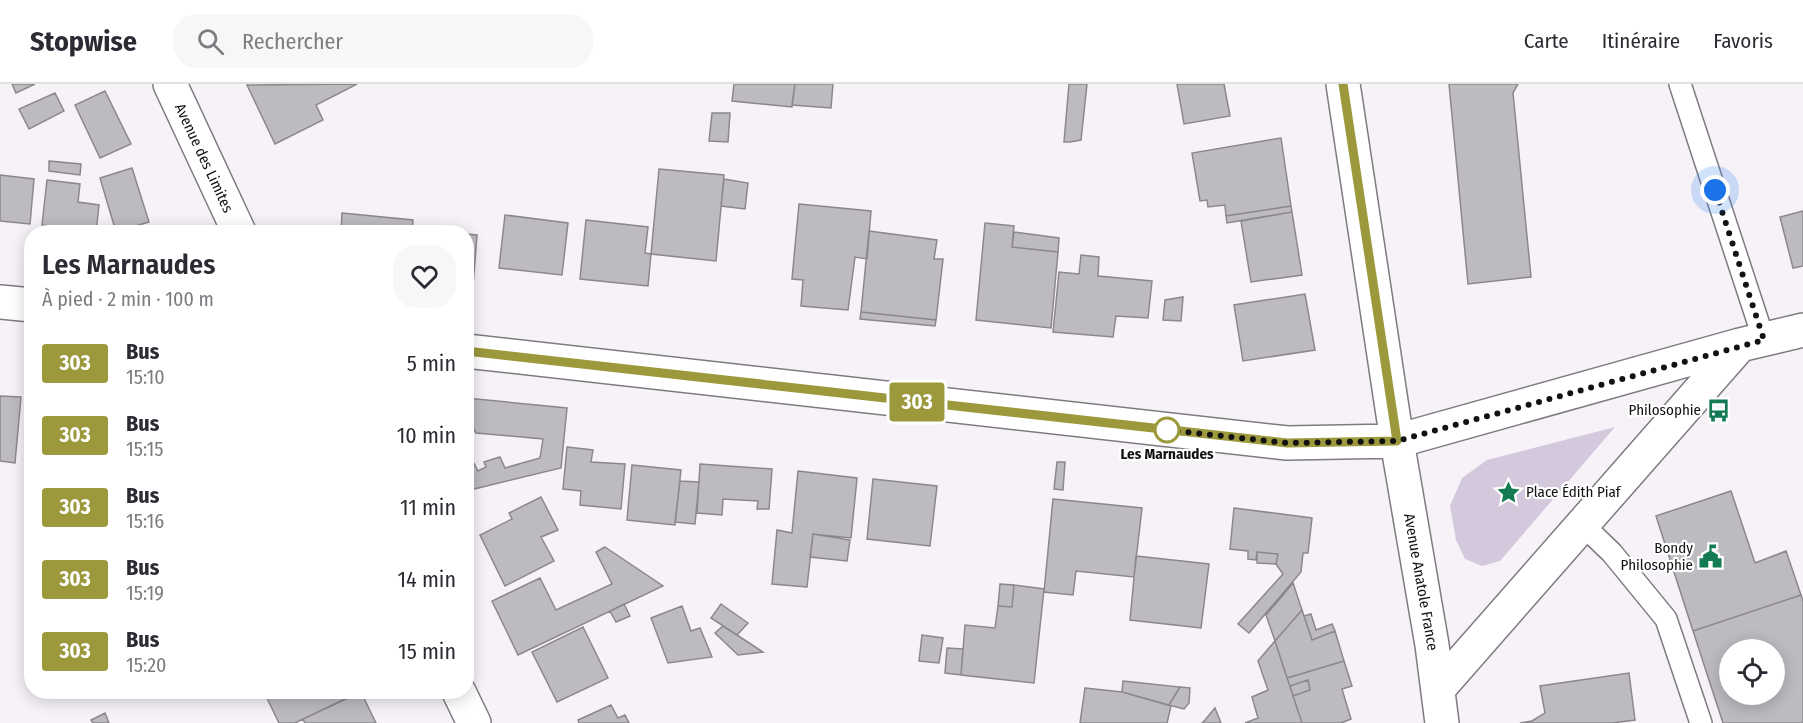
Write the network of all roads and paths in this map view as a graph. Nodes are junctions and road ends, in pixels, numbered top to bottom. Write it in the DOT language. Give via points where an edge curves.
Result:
graph roads {
  1 [pos="170,84"];
  2 [pos="1343,84"];
  3 [pos="1680,84"];
  4 [pos="236,225"];
  5 [pos="0,302"];
  6 [pos="24,304"];
  7 [pos="1802,336"];
  8 [pos="1752,342"];
  9 [pos="474,352"];
  10 [pos="1397,441"];
  11 [pos="1583,525"];
  12 [pos="1438,689"];
  13 [pos="462,699"];
  14 [pos="474,723"];
  15 [pos="1442,723"];
  16 [pos="1701,723"];
  1 -- 4 [label="street, Avenue des Limites"];
  2 -- 10 [label="street, Avenue Anatole France"];
  3 -- 8 [label="lane"];
  5 -- 6 [label="street"];
  7 -- 8 [label="street"];
  8 -- 10 [label="street"];
  8 -- 11 [label="street"];
  9 -- 10 [label="street" via="1287,443"];
  10 -- 12 [label="street, Avenue Anatole France"];
  11 -- 12 [label="street"];
  11 -- 16 [label="lane" via="1612,553 1665,619"];
  12 -- 15 [label="street, Avenue Anatole France"];
  13 -- 14 [label="street"];
}
